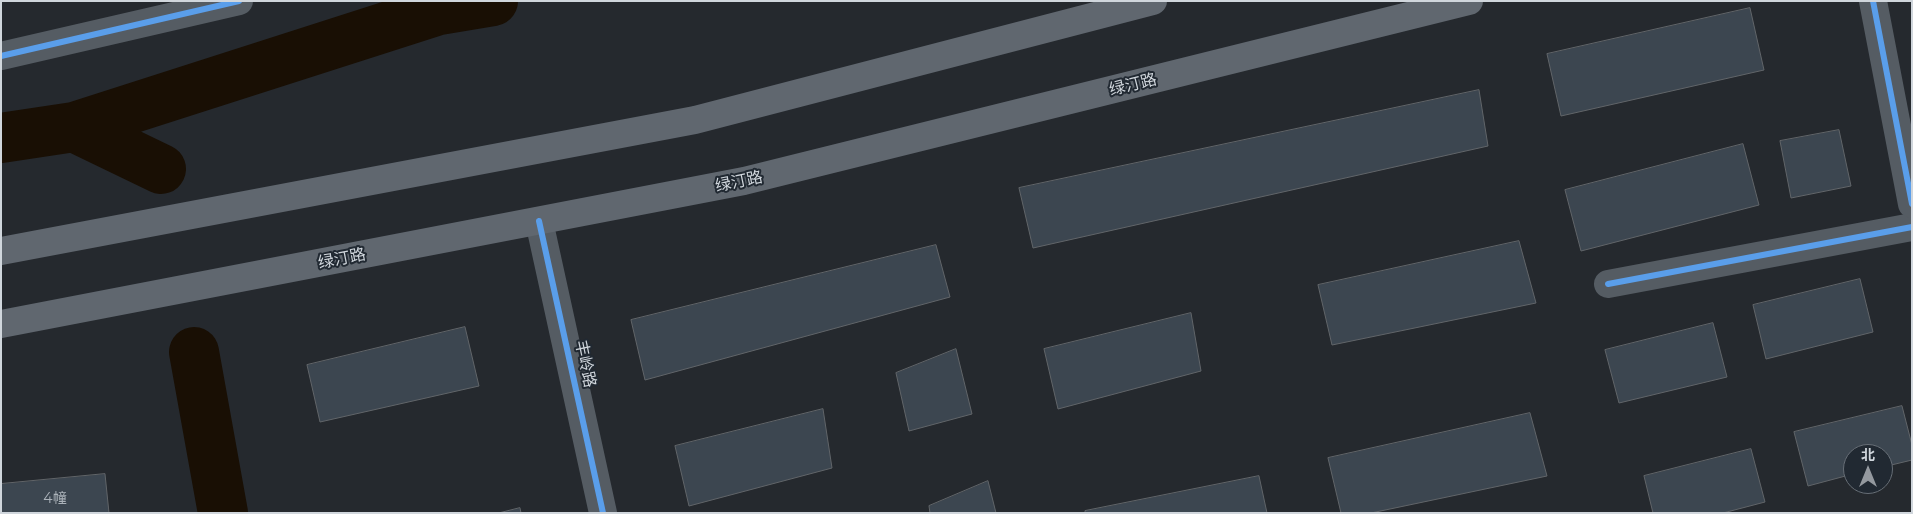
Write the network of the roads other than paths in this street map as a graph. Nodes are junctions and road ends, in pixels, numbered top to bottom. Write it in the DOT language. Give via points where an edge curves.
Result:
graph roads {
  1 [pos="240,1"];
  2 [pos="1153,1"];
  3 [pos="1469,1"];
  4 [pos="1873,1"];
  5 [pos="1,56"];
  6 [pos="1912,204"];
  7 [pos="539,221"];
  8 [pos="1912,227"];
  9 [pos="1,251"];
  10 [pos="1608,284"];
  11 [pos="1,324"];
  12 [pos="603,513"];
  1 -- 5 [label="street"];
  2 -- 9 [label="main road" via="694,120"];
  3 -- 7 [label="main road, 绿汀路" via="744,181"];
  4 -- 6 [label="street"];
  7 -- 11 [label="main road, 绿汀路"];
  7 -- 12 [label="street, 丰岭路"];
  8 -- 10 [label="street"];
}
